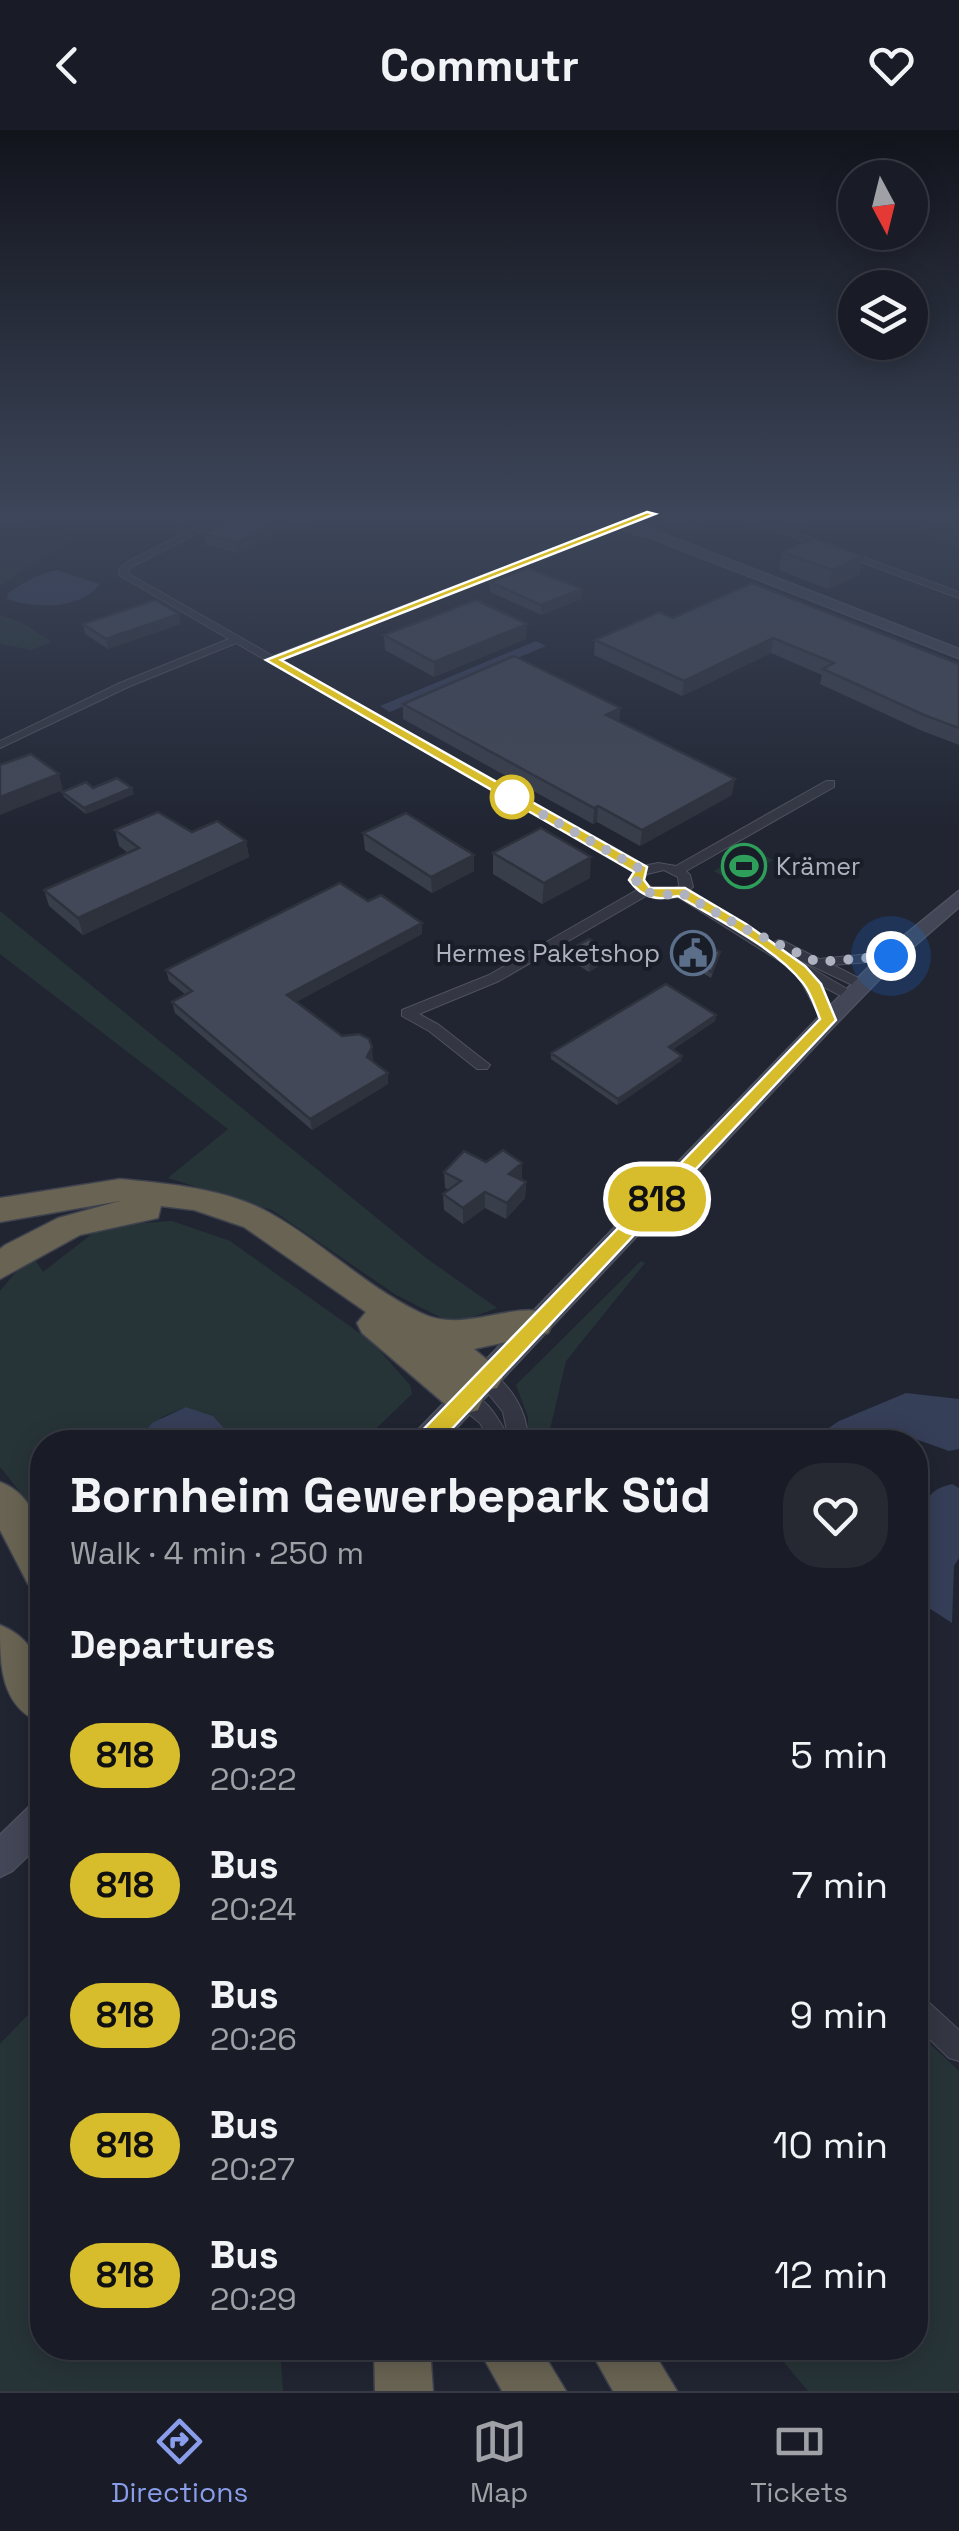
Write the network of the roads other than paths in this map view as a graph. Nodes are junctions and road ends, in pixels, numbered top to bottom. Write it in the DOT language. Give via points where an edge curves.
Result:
graph roads {
  1 [pos="200,620"];
  2 [pos="377,620"];
  3 [pos="871,620"];
  4 [pos="236,640"];
  5 [pos="959,654"];
  6 [pos="272,660"];
  7 [pos="0,745"];
  8 [pos="830,784"];
  9 [pos="642,870"];
  10 [pos="678,870"];
  11 [pos="644,891"];
  12 [pos="680,892"];
  13 [pos="959,897"];
  14 [pos="741,927"];
  15 [pos="891,956"];
  16 [pos="817,962"];
  17 [pos="800,970"];
  18 [pos="858,991"];
  19 [pos="828,1020"];
  20 [pos="482,1065"];
  21 [pos="0,1210"];
  22 [pos="0,1266"];
  23 [pos="536,1323"];
  24 [pos="414,1328"];
  25 [pos="475,1389"];
  26 [pos="436,1430"];
  27 [pos="494,1430"];
  28 [pos="518,1430"];
  29 [pos="0,1499"];
  30 [pos="0,1530"];
  31 [pos="30,1547"];
  32 [pos="30,1566"];
  33 [pos="0,1645"];
  34 [pos="30,1686"];
  35 [pos="30,1830"];
  36 [pos="0,1859"];
  37 [pos="928,2019"];
  38 [pos="959,2048"];
  39 [pos="403,2360"];
  40 [pos="514,2360"];
  41 [pos="626,2360"];
  42 [pos="404,2391"];
  43 [pos="536,2391"];
  44 [pos="648,2391"];
  1 -- 4 [label="street"];
  2 -- 6 [label="street"];
  3 -- 5 [label="main road, bridge"];
  4 -- 6 [label="street"];
  4 -- 7 [label="street"];
  6 -- 9 [label="street"];
  8 -- 10 [label="street"];
  9 -- 10 [label="street"];
  9 -- 11 [label="street" via="636,880"];
  10 -- 12 [label="street" via="687,881"];
  11 -- 12 [label="street"];
  11 -- 20 [label="street" via="494,978 407,1013"];
  12 -- 14 [label="street"];
  13 -- 15 [label="main road"];
  14 -- 16 [label="street"];
  14 -- 17 [label="street"];
  15 -- 16 [label="street"];
  15 -- 18 [label="main road"];
  16 -- 18 [label="street"];
  17 -- 18 [label="street"];
  17 -- 19 [label="street"];
  18 -- 19 [label="main road"];
  19 -- 23 [label="main road"];
  21 -- 24 [label="highway" via="120,1190 196,1199 255,1218"];
  22 -- 25 [label="highway" via="53,1232 97,1216 154,1210 210,1218 272,1250"];
  23 -- 24 [label="highway" via="476,1335"];
  23 -- 25 [label="main road"];
  24 -- 25 [label="highway"];
  25 -- 26 [label="main road"];
  25 -- 27 [label="street"];
  25 -- 28 [label="street" via="502,1393"];
  29 -- 31 [label="highway"];
  30 -- 32 [label="highway"];
  33 -- 34 [label="highway"];
  35 -- 36 [label="main road"];
  37 -- 38 [label="street"];
  39 -- 42 [label="highway"];
  40 -- 43 [label="highway"];
  41 -- 44 [label="highway"];
}
